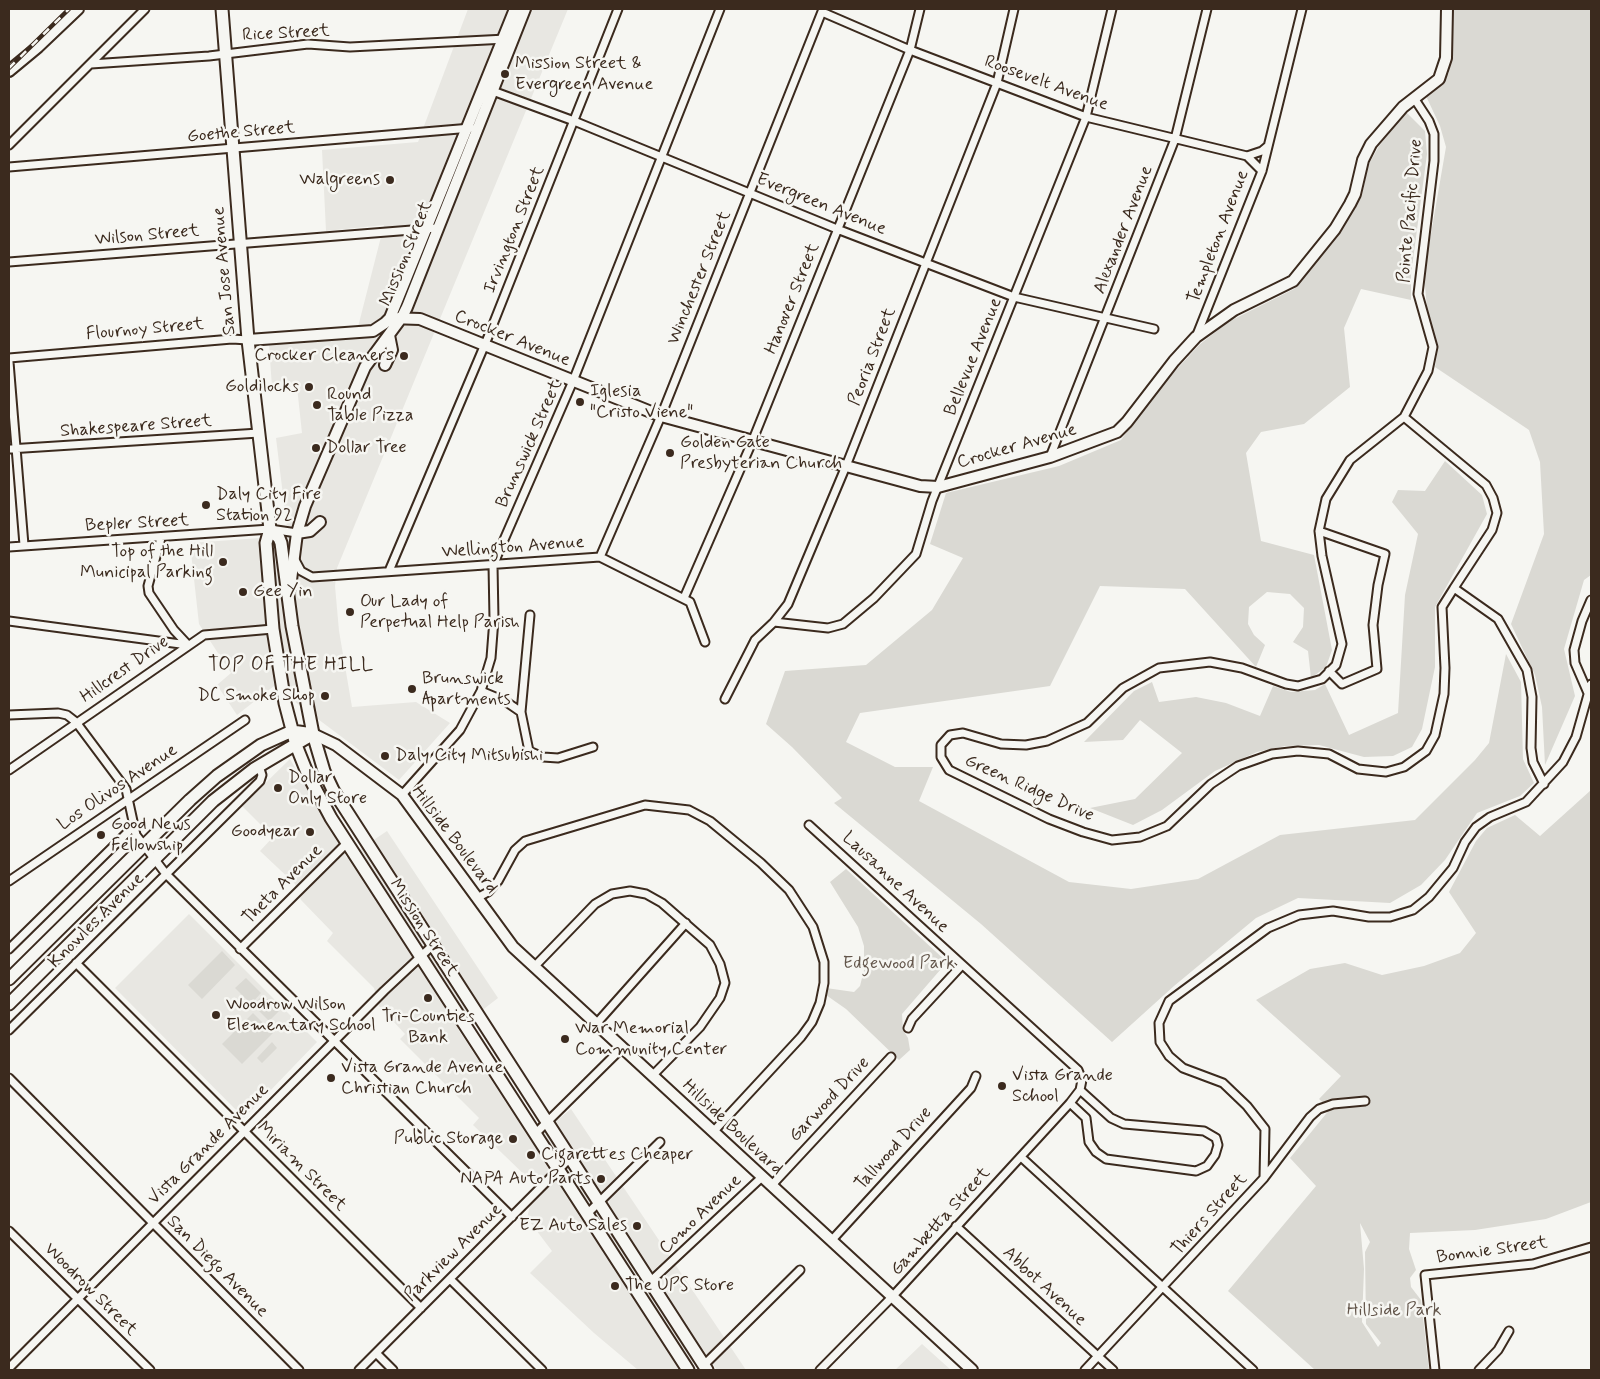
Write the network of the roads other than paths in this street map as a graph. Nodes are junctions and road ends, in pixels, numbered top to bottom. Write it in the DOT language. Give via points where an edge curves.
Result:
graph roads {
  1 [pos="78,9"];
  2 [pos="145,9"];
  3 [pos="222,9"];
  4 [pos="515,9"];
  5 [pos="525,9"];
  6 [pos="618,9"];
  7 [pos="720,9"];
  8 [pos="920,9"];
  9 [pos="1014,9"];
  10 [pos="1112,9"];
  11 [pos="1207,9"];
  12 [pos="1302,9"];
  13 [pos="1447,9"];
  14 [pos="822,11"];
  15 [pos="508,38"];
  16 [pos="910,50"];
  17 [pos="225,53"];
  18 [pos="91,64"];
  19 [pos="9,71"];
  20 [pos="997,83"];
  21 [pos="487,89"];
  22 [pos="1414,98"];
  23 [pos="1086,116"];
  24 [pos="574,121"];
  25 [pos="471,128"];
  26 [pos="1175,139"];
  27 [pos="9,145"];
  28 [pos="1268,146"];
  29 [pos="233,148"];
  30 [pos="1247,156"];
  31 [pos="662,157"];
  32 [pos="9,167"];
  33 [pos="1262,171"];
  34 [pos="750,192"];
  35 [pos="426,228"];
  36 [pos="437,228"];
  37 [pos="837,229"];
  38 [pos="240,243"];
  39 [pos="9,262"];
  40 [pos="926,263"];
  41 [pos="1014,297"];
  42 [pos="402,317"];
  43 [pos="390,318"];
  44 [pos="1106,319"];
  45 [pos="1154,329"];
  46 [pos="373,331"];
  47 [pos="389,335"];
  48 [pos="1196,338"];
  49 [pos="248,340"];
  50 [pos="484,346"];
  51 [pos="9,360"];
  52 [pos="386,365"];
  53 [pos="365,367"];
  54 [pos="573,382"];
  55 [pos="661,416"];
  56 [pos="1404,417"];
  57 [pos="259,433"];
  58 [pos="752,442"];
  59 [pos="11,451"];
  60 [pos="1050,457"];
  61 [pos="846,466"];
  62 [pos="938,487"];
  63 [pos="320,522"];
  64 [pos="270,529"];
  65 [pos="1320,530"];
  66 [pos="298,533"];
  67 [pos="161,538"];
  68 [pos="24,545"];
  69 [pos="9,547"];
  70 [pos="294,557"];
  71 [pos="600,557"];
  72 [pos="493,565"];
  73 [pos="389,571"];
  74 [pos="1454,588"];
  75 [pos="289,595"];
  76 [pos="684,598"];
  77 [pos="1591,600"];
  78 [pos="530,615"];
  79 [pos="9,622"];
  80 [pos="774,622"];
  81 [pos="292,626"];
  82 [pos="272,629"];
  83 [pos="705,642"];
  84 [pos="188,645"];
  85 [pos="1329,671"];
  86 [pos="1591,684"];
  87 [pos="481,691"];
  88 [pos="1588,693"];
  89 [pos="725,699"];
  90 [pos="521,712"];
  91 [pos="9,715"];
  92 [pos="245,720"];
  93 [pos="76,722"];
  94 [pos="292,731"];
  95 [pos="313,734"];
  96 [pos="296,745"];
  97 [pos="593,747"];
  98 [pos="259,766"];
  99 [pos="9,770"];
  100 [pos="1544,784"];
  101 [pos="402,795"];
  102 [pos="128,799"];
  103 [pos="808,825"];
  104 [pos="134,827"];
  105 [pos="347,843"];
  106 [pos="143,845"];
  107 [pos="154,859"];
  108 [pos="166,874"];
  109 [pos="9,881"];
  110 [pos="477,898"];
  111 [pos="686,923"];
  112 [pos="433,946"];
  113 [pos="9,949"];
  114 [pos="240,949"];
  115 [pos="420,955"];
  116 [pos="76,963"];
  117 [pos="962,965"];
  118 [pos="534,967"];
  119 [pos="9,979"];
  120 [pos="9,1004"];
  121 [pos="596,1024"];
  122 [pos="908,1028"];
  123 [pos="9,1030"];
  124 [pos="334,1041"];
  125 [pos="622,1048"];
  126 [pos="891,1057"];
  127 [pos="652,1076"];
  128 [pos="976,1076"];
  129 [pos="9,1078"];
  130 [pos="1080,1090"];
  131 [pos="1364,1101"];
  132 [pos="1070,1103"];
  133 [pos="547,1122"];
  134 [pos="244,1132"];
  135 [pos="713,1132"];
  136 [pos="535,1134"];
  137 [pos="660,1142"];
  138 [pos="1021,1157"];
  139 [pos="570,1158"];
  140 [pos="558,1170"];
  141 [pos="762,1177"];
  142 [pos="1264,1178"];
  143 [pos="771,1186"];
  144 [pos="598,1203"];
  145 [pos="586,1214"];
  146 [pos="512,1217"];
  147 [pos="152,1224"];
  148 [pos="956,1226"];
  149 [pos="9,1231"];
  150 [pos="831,1241"];
  151 [pos="1591,1247"];
  152 [pos="800,1270"];
  153 [pos="450,1279"];
  154 [pos="651,1283"];
  155 [pos="1163,1288"];
  156 [pos="638,1294"];
  157 [pos="892,1297"];
  158 [pos="77,1299"];
  159 [pos="421,1308"];
  160 [pos="1509,1330"];
  161 [pos="376,1354"];
  162 [pos="1098,1357"];
  163 [pos="9,1368"];
  164 [pos="703,1369"];
  165 [pos="150,1370"];
  166 [pos="300,1370"];
  167 [pos="359,1370"];
  168 [pos="393,1370"];
  169 [pos="542,1370"];
  170 [pos="688,1370"];
  171 [pos="820,1370"];
  172 [pos="972,1370"];
  173 [pos="1085,1370"];
  174 [pos="1112,1370"];
  175 [pos="1253,1370"];
  176 [pos="1435,1370"];
  177 [pos="1479,1370"];
  1 -- 19 [label="main road"];
  2 -- 18 [label="street"];
  3 -- 17 [label="main road, San Jose Avenue"];
  4 -- 15 [label="main road, Mission Street"];
  5 -- 15 [label="main road, Mission Street"];
  6 -- 24 [label="street, Irvington Street"];
  7 -- 31 [label="street, Brunswick Street"];
  8 -- 16 [label="street, Hanover Street"];
  9 -- 20 [label="street, Peoria Street"];
  10 -- 23 [label="street, Bellevue Avenue"];
  11 -- 26 [label="street, Alexander Avenue"];
  12 -- 28 [label="street, Templeton Avenue"];
  13 -- 22 [label="main road, Crocker Avenue" via="1444,70 1439,79"];
  14 -- 16 [label="street, Roosevelt Avenue"];
  14 -- 34 [label="street, Winchester Street"];
  15 -- 17 [label="street, Rice Street" via="350,47 308,44"];
  15 -- 21 [label="main road, Mission Street"];
  16 -- 20 [label="street, Roosevelt Avenue"];
  16 -- 37 [label="street, Hanover Street"];
  17 -- 18 [label="street, Rice Street"];
  17 -- 29 [label="main road, San Jose Avenue"];
  18 -- 27 [label="street"];
  20 -- 23 [label="street, Roosevelt Avenue"];
  20 -- 40 [label="street, Peoria Street"];
  21 -- 24 [label="street, Evergreen Avenue"];
  21 -- 25 [label="main road, Mission Street"];
  22 -- 48 [label="main road, Crocker Avenue" via="1372,144 1363,160 1350,204 1335,229 1293,281 1234,310"];
  22 -- 56 [label="street, Pointe Pacific Drive" via="1434,134 1434,161 1418,294 1433,347 1428,371"];
  23 -- 26 [label="street, Roosevelt Avenue"];
  23 -- 41 [label="street, Bellevue Avenue"];
  24 -- 31 [label="street, Evergreen Avenue"];
  24 -- 50 [label="street, Irvington Street"];
  25 -- 29 [label="street, Goethe Street"];
  25 -- 35 [label="main road, Mission Street"];
  25 -- 36 [label="main road, Mission Street"];
  26 -- 30 [label="street, Roosevelt Avenue"];
  26 -- 44 [label="street, Alexander Avenue"];
  28 -- 30 [label="street, Templeton Avenue"];
  28 -- 33 [label="street, Templeton Avenue"];
  29 -- 32 [label="street, Goethe Street"];
  29 -- 38 [label="main road, San Jose Avenue"];
  30 -- 33 [label="street"];
  31 -- 34 [label="street, Evergreen Avenue"];
  31 -- 54 [label="street, Brunswick Street"];
  33 -- 48 [label="street, Templeton Avenue"];
  34 -- 37 [label="street, Evergreen Avenue"];
  34 -- 55 [label="street, Winchester Street"];
  35 -- 36 [label="street, Wilson Street"];
  35 -- 38 [label="street, Wilson Street"];
  35 -- 43 [label="main road, Mission Street"];
  36 -- 42 [label="main road, Mission Street"];
  37 -- 40 [label="street, Evergreen Avenue"];
  37 -- 58 [label="street, Hanover Street"];
  38 -- 39 [label="street, Wilson Street"];
  38 -- 49 [label="main road, San Jose Avenue"];
  40 -- 41 [label="street, Evergreen Avenue"];
  40 -- 61 [label="street, Peoria Street"];
  41 -- 44 [label="street, Evergreen Avenue"];
  41 -- 62 [label="street, Bellevue Avenue"];
  42 -- 43 [label="main road, Crocker Avenue"];
  42 -- 47 [label="main road, Mission Street"];
  42 -- 50 [label="main road, Crocker Avenue" via="420,319"];
  43 -- 46 [label="main road"];
  44 -- 45 [label="street, Evergreen Avenue"];
  44 -- 60 [label="street, Alexander Avenue"];
  46 -- 49 [label="main road, Flournoy Street"];
  46 -- 53 [label="main road" via="375,339"];
  47 -- 52 [label="main road" via="392,350"];
  47 -- 53 [label="main road, Mission Street"];
  48 -- 60 [label="main road, Crocker Avenue" via="1122,428 1112,435"];
  49 -- 51 [label="street, Flournoy Street"];
  49 -- 57 [label="main road, San Jose Avenue"];
  50 -- 54 [label="main road, Crocker Avenue"];
  50 -- 73 [label="street, Irvington Street"];
  51 -- 59 [label="street"];
  53 -- 66 [label="main road, Mission Street" via="305,506"];
  54 -- 55 [label="main road, Crocker Avenue"];
  54 -- 72 [label="street, Brunswick Street"];
  55 -- 58 [label="main road, Crocker Avenue"];
  55 -- 71 [label="street, Winchester Street"];
  56 -- 65 [label="street, Pointe Pacific Drive" via="1350,460 1326,499"];
  56 -- 74 [label="street, Green Ridge Drive" via="1486,486 1493,498 1497,513 1492,530"];
  57 -- 59 [label="street, Shakespeare Street"];
  57 -- 64 [label="main road, San Jose Avenue"];
  58 -- 61 [label="main road, Crocker Avenue"];
  58 -- 76 [label="street, Hanover Street"];
  59 -- 68 [label="street"];
  60 -- 62 [label="main road, Crocker Avenue"];
  61 -- 62 [label="main road, Crocker Avenue" via="920,486"];
  61 -- 80 [label="street, Peoria Street" via="788,604"];
  62 -- 80 [label="street, Bellevue Avenue" via="916,554 874,598 843,624 828,628"];
  63 -- 66 [label="main road" via="310,531"];
  64 -- 66 [label="street, Bepler Street"];
  64 -- 67 [label="street, Bepler Street"];
  64 -- 75 [label="main road, Mission Street" via="281,543"];
  64 -- 82 [label="main road, Mission Street" via="266,543"];
  65 -- 85 [label="street, Pointe Pacific Drive" via="1322,556 1342,644 1336,665"];
  65 -- 85 [label="street" via="1385,554 1373,625 1377,669 1342,684"];
  66 -- 70 [label="main road, Mission Street"];
  67 -- 68 [label="street, Bepler Street"];
  67 -- 84 [label="street" via="148,586"];
  68 -- 69 [label="street, Bepler Street"];
  70 -- 73 [label="street, Wellington Avenue" via="301,571 312,577"];
  70 -- 75 [label="main road, Mission Street"];
  71 -- 72 [label="street, Wellington Avenue"];
  71 -- 76 [label="street, Wellington Avenue"];
  72 -- 73 [label="street, Wellington Avenue"];
  72 -- 87 [label="street, Brunswick Street" via="492,658"];
  74 -- 85 [label="street, Green Ridge Drive" via="1442,607 1444,686 1435,735 1426,751 1404,767 1386,772 1358,769 1329,754 1298,751 1272,754 1238,766 1211,784 1167,826 1140,837 1112,840 1049,819 949,770 940,758 941,745 950,735 963,734 1001,744 1047,742 1087,723 1124,688 1159,668 1210,662 1242,668 1298,686 1322,679"];
  74 -- 100 [label="street" via="1498,619 1527,670 1532,697 1533,762"];
  75 -- 81 [label="main road, Mission Street"];
  76 -- 83 [label="street" via="690,602"];
  77 -- 88 [label="street" via="1574,650 1575,663"];
  78 -- 90 [label="street"];
  79 -- 84 [label="street"];
  80 -- 89 [label="street, Peoria Street" via="755,640"];
  81 -- 82 [label="main road"];
  81 -- 95 [label="main road, Mission Street"];
  82 -- 84 [label="street, Hillcrest Drive" via="204,636"];
  82 -- 94 [label="main road, Mission Street"];
  84 -- 93 [label="street, Hillcrest Drive"];
  86 -- 88 [label="street"];
  87 -- 90 [label="street"];
  87 -- 101 [label="street, Brunswick Street" via="460,730"];
  88 -- 100 [label="street" via="1576,737 1563,762"];
  90 -- 97 [label="street" via="529,751 543,757 558,758"];
  91 -- 93 [label="street" via="58,713"];
  92 -- 102 [label="street, Los Olivos Avenue"];
  93 -- 99 [label="street, Hillcrest Drive"];
  93 -- 102 [label="street" via="126,789"];
  94 -- 95 [label="main road"];
  94 -- 96 [label="main road, Mission Street"];
  94 -- 106 [label="main road" via="254,750 217,776"];
  95 -- 96 [label="main road"];
  95 -- 101 [label="main road, Hillside Boulevard" via="336,745"];
  95 -- 112 [label="main road, Mission Street" via="333,790"];
  96 -- 98 [label="main road"];
  96 -- 105 [label="main road, Mission Street" via="315,789"];
  98 -- 107 [label="main road" via="213,800"];
  98 -- 108 [label="street, Knowles Avenue" via="260,781"];
  100 -- 142 [label="street" via="1526,802 1490,817 1476,827 1453,868 1429,897 1413,910 1390,917 1333,911 1300,915 1268,928 1169,1001 1159,1023 1160,1042 1169,1056 1183,1068 1223,1082 1247,1106 1264,1129"];
  101 -- 110 [label="main road, Hillside Boulevard"];
  102 -- 104 [label="street"];
  102 -- 109 [label="street, Los Olivos Avenue"];
  103 -- 117 [label="street, Lausanne Avenue"];
  104 -- 106 [label="street"];
  104 -- 113 [label="street"];
  105 -- 114 [label="street, Theta Avenue"];
  105 -- 115 [label="main road, Mission Street"];
  106 -- 107 [label="street"];
  106 -- 119 [label="main road"];
  107 -- 108 [label="street"];
  107 -- 120 [label="main road"];
  108 -- 114 [label="street"];
  108 -- 116 [label="street, Knowles Avenue"];
  110 -- 118 [label="main road, Hillside Boulevard" via="513,947"];
  110 -- 135 [label="street" via="488,892 498,880 515,850 525,840 646,805 689,810 710,821 761,863 788,890 813,927 824,962 824,983 812,1022 801,1037"];
  111 -- 118 [label="street" via="646,894 630,891 612,894 595,904"];
  111 -- 121 [label="street"];
  111 -- 127 [label="street" via="710,945 725,983 715,1008"];
  112 -- 115 [label="street, Vista Grande Avenue"];
  112 -- 133 [label="main road, Mission Street"];
  114 -- 124 [label="street"];
  115 -- 124 [label="street, Vista Grande Avenue"];
  115 -- 136 [label="main road, Mission Street"];
  116 -- 123 [label="street, Knowles Avenue"];
  116 -- 134 [label="street, Miriam Street"];
  117 -- 122 [label="street" via="912,1019"];
  117 -- 130 [label="street, Lausanne Avenue" via="1078,1070 1082,1080"];
  118 -- 121 [label="main road, Hillside Boulevard"];
  121 -- 125 [label="main road, Hillside Boulevard"];
  124 -- 134 [label="street, Vista Grande Avenue"];
  124 -- 146 [label="street"];
  125 -- 127 [label="main road, Hillside Boulevard"];
  125 -- 133 [label="street"];
  126 -- 143 [label="street, Garwood Drive"];
  127 -- 135 [label="main road, Hillside Boulevard"];
  128 -- 150 [label="street, Tallwood Drive" via="971,1088"];
  129 -- 147 [label="street, San Diego Avenue"];
  130 -- 132 [label="street, Gambetta Street"];
  130 -- 132 [label="street" via="1111,1118 1124,1124 1204,1131 1216,1138 1215,1155 1207,1166 1196,1171 1106,1159 1089,1142 1086,1118"];
  131 -- 142 [label="street, Thiers Street" via="1319,1109"];
  132 -- 138 [label="street, Gambetta Street"];
  133 -- 136 [label="street"];
  133 -- 139 [label="main road, Mission Street"];
  134 -- 147 [label="street, Vista Grande Avenue"];
  134 -- 159 [label="street, Miriam Street"];
  135 -- 141 [label="main road, Hillside Boulevard"];
  136 -- 140 [label="main road, Mission Street"];
  137 -- 144 [label="street"];
  138 -- 148 [label="street, Gambetta Street"];
  138 -- 155 [label="street"];
  139 -- 140 [label="street, Parkview Avenue"];
  139 -- 144 [label="main road, Mission Street"];
  140 -- 145 [label="main road, Mission Street"];
  140 -- 146 [label="street, Parkview Avenue"];
  141 -- 143 [label="main road, Hillside Boulevard"];
  141 -- 154 [label="street, Como Avenue"];
  142 -- 155 [label="street, Thiers Street"];
  143 -- 150 [label="main road, Hillside Boulevard"];
  144 -- 145 [label="street"];
  144 -- 154 [label="main road, Mission Street"];
  145 -- 156 [label="main road, Mission Street"];
  146 -- 153 [label="street, Parkview Avenue"];
  147 -- 158 [label="street, Vista Grande Avenue"];
  147 -- 166 [label="street, San Diego Avenue"];
  148 -- 157 [label="street, Gambetta Street"];
  148 -- 162 [label="street, Abbot Avenue"];
  149 -- 158 [label="street, Woodrow Street"];
  150 -- 157 [label="main road, Hillside Boulevard"];
  151 -- 176 [label="street, Bonnie Street" via="1533,1264 1425,1276"];
  152 -- 164 [label="street"];
  153 -- 159 [label="street, Parkview Avenue"];
  153 -- 169 [label="street"];
  154 -- 156 [label="street, Como Avenue"];
  154 -- 164 [label="main road, Mission Street"];
  155 -- 162 [label="street, Thiers Street"];
  155 -- 175 [label="street"];
  156 -- 170 [label="main road, Mission Street"];
  157 -- 171 [label="street, Gambetta Street"];
  157 -- 172 [label="main road, Hillside Boulevard"];
  158 -- 163 [label="street, Vista Grande Avenue"];
  158 -- 165 [label="street, Woodrow Street"];
  159 -- 161 [label="street, Parkview Avenue"];
  160 -- 177 [label="street" via="1498,1350"];
  161 -- 167 [label="street, Parkview Avenue"];
  161 -- 168 [label="street"];
  162 -- 173 [label="street, Thiers Street"];
  162 -- 174 [label="street, Abbot Avenue"];
}
